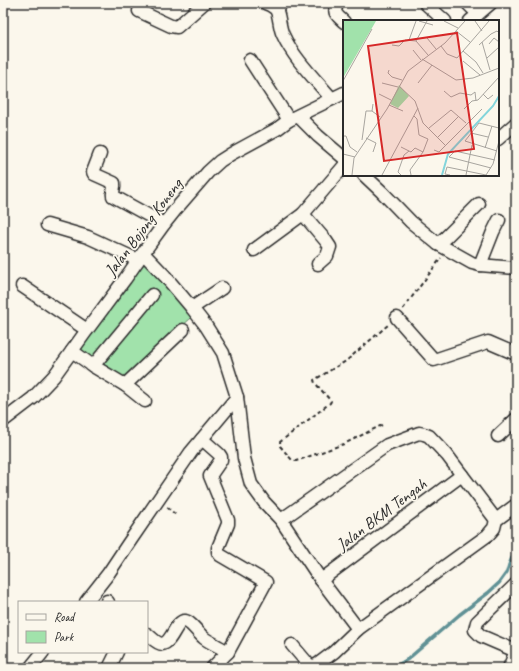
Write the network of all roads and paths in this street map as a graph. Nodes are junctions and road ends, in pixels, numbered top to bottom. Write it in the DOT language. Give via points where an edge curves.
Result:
graph roads {
  1 [pos="204,3"];
  2 [pos="338,3"];
  3 [pos="426,3"];
  4 [pos="467,3"];
  5 [pos="491,3"];
  6 [pos="274,5"];
  7 [pos="138,12"];
  8 [pos="474,17"];
  9 [pos="444,20"];
  10 [pos="343,21"];
  11 [pos="250,60"];
  12 [pos="343,94"];
  13 [pos="332,99"];
  14 [pos="294,118"];
  15 [pos="516,123"];
  16 [pos="499,138"];
  17 [pos="100,154"];
  18 [pos="343,157"];
  19 [pos="343,167"];
  20 [pos="365,176"];
  21 [pos="479,204"];
  22 [pos="303,214"];
  23 [pos="499,220"];
  24 [pos="47,224"];
  25 [pos="164,224"];
  26 [pos="438,244"];
  27 [pos="254,250"];
  28 [pos="140,256"];
  29 [pos="318,264"];
  30 [pos="480,265"];
  31 [pos="516,268"];
  32 [pos="22,286"];
  33 [pos="222,288"];
  34 [pos="152,295"];
  35 [pos="192,308"];
  36 [pos="397,318"];
  37 [pos="87,330"];
  38 [pos="183,330"];
  39 [pos="72,351"];
  40 [pos="516,354"];
  41 [pos="346,361"];
  42 [pos="93,366"];
  43 [pos="125,385"];
  44 [pos="237,397"];
  45 [pos="145,401"];
  46 [pos="5,415"];
  47 [pos="516,419"];
  48 [pos="382,425"];
  49 [pos="498,436"];
  50 [pos="202,439"];
  51 [pos="462,475"];
  52 [pos="516,504"];
  53 [pos="281,520"];
  54 [pos="496,520"];
  55 [pos="321,580"];
  56 [pos="516,584"];
  57 [pos="87,601"];
  58 [pos="358,629"];
  59 [pos="148,635"];
  60 [pos="292,645"];
  61 [pos="516,651"];
  62 [pos="228,652"];
  63 [pos="42,653"];
  64 [pos="116,653"];
  65 [pos="30,668"];
  66 [pos="109,668"];
  67 [pos="212,668"];
  68 [pos="509,668"];
  1 -- 7 [label="street" via="177,27"];
  2 -- 10 [label="street" via="335,12"];
  3 -- 9 [label="street"];
  4 -- 8 [label="street"];
  5 -- 8 [label="street"];
  6 -- 13 [label="street" via="288,45"];
  11 -- 14 [label="street"];
  12 -- 13 [label="street, Jalan Bojong Koneng"];
  13 -- 14 [label="street, Jalan Bojong Koneng"];
  14 -- 18 [label="street"];
  14 -- 25 [label="street, Jalan Bojong Koneng" via="220,161"];
  15 -- 16 [label="street"];
  17 -- 25 [label="street" via="93,172 114,183 113,196"];
  19 -- 22 [label="street"];
  20 -- 26 [label="street" via="411,222"];
  21 -- 26 [label="street"];
  22 -- 27 [label="street"];
  22 -- 29 [label="street" via="330,247 327,256"];
  23 -- 30 [label="street"];
  24 -- 28 [label="street"];
  25 -- 28 [label="street, Jalan Bojong Koneng"];
  26 -- 30 [label="street"];
  28 -- 35 [label="street" via="165,276"];
  28 -- 37 [label="street, Jalan Bojong Koneng"];
  30 -- 31 [label="street"];
  32 -- 37 [label="street"];
  33 -- 35 [label="street"];
  34 -- 42 [label="street"];
  35 -- 44 [label="street" via="223,353"];
  36 -- 40 [label="street" via="434,360 488,342"];
  37 -- 39 [label="street, Jalan Bojong Koneng"];
  38 -- 43 [label="street"];
  39 -- 42 [label="street"];
  39 -- 46 [label="street, Jalan Bojong Koneng" via="54,376 33,398"];
  41 -- 48 [label="path" via="314,380 330,403 280,442 280,446 292,460 296,461 344,444"];
  42 -- 43 [label="street"];
  43 -- 45 [label="street"];
  44 -- 50 [label="street"];
  44 -- 53 [label="street" via="244,458 251,484"];
  47 -- 49 [label="street"];
  50 -- 57 [label="street"];
  50 -- 62 [label="street" via="221,457 210,476 228,520 218,552 266,582"];
  51 -- 53 [label="street" via="448,455 429,436 419,433 387,446"];
  51 -- 54 [label="street"];
  51 -- 55 [label="street, Jalan BKM Tengah"];
  52 -- 54 [label="street"];
  53 -- 55 [label="street"];
  54 -- 58 [label="street" via="488,535"];
  55 -- 58 [label="street"];
  56 -- 61 [label="street" via="477,622 476,630 481,636"];
  58 -- 60 [label="street" via="334,652 314,666 309,665"];
  59 -- 62 [label="street" via="162,644 167,642 181,622 185,621 203,638"];
  61 -- 68 [label="street"];
  62 -- 67 [label="street"];
  63 -- 65 [label="street"];
  64 -- 66 [label="street"];
}
